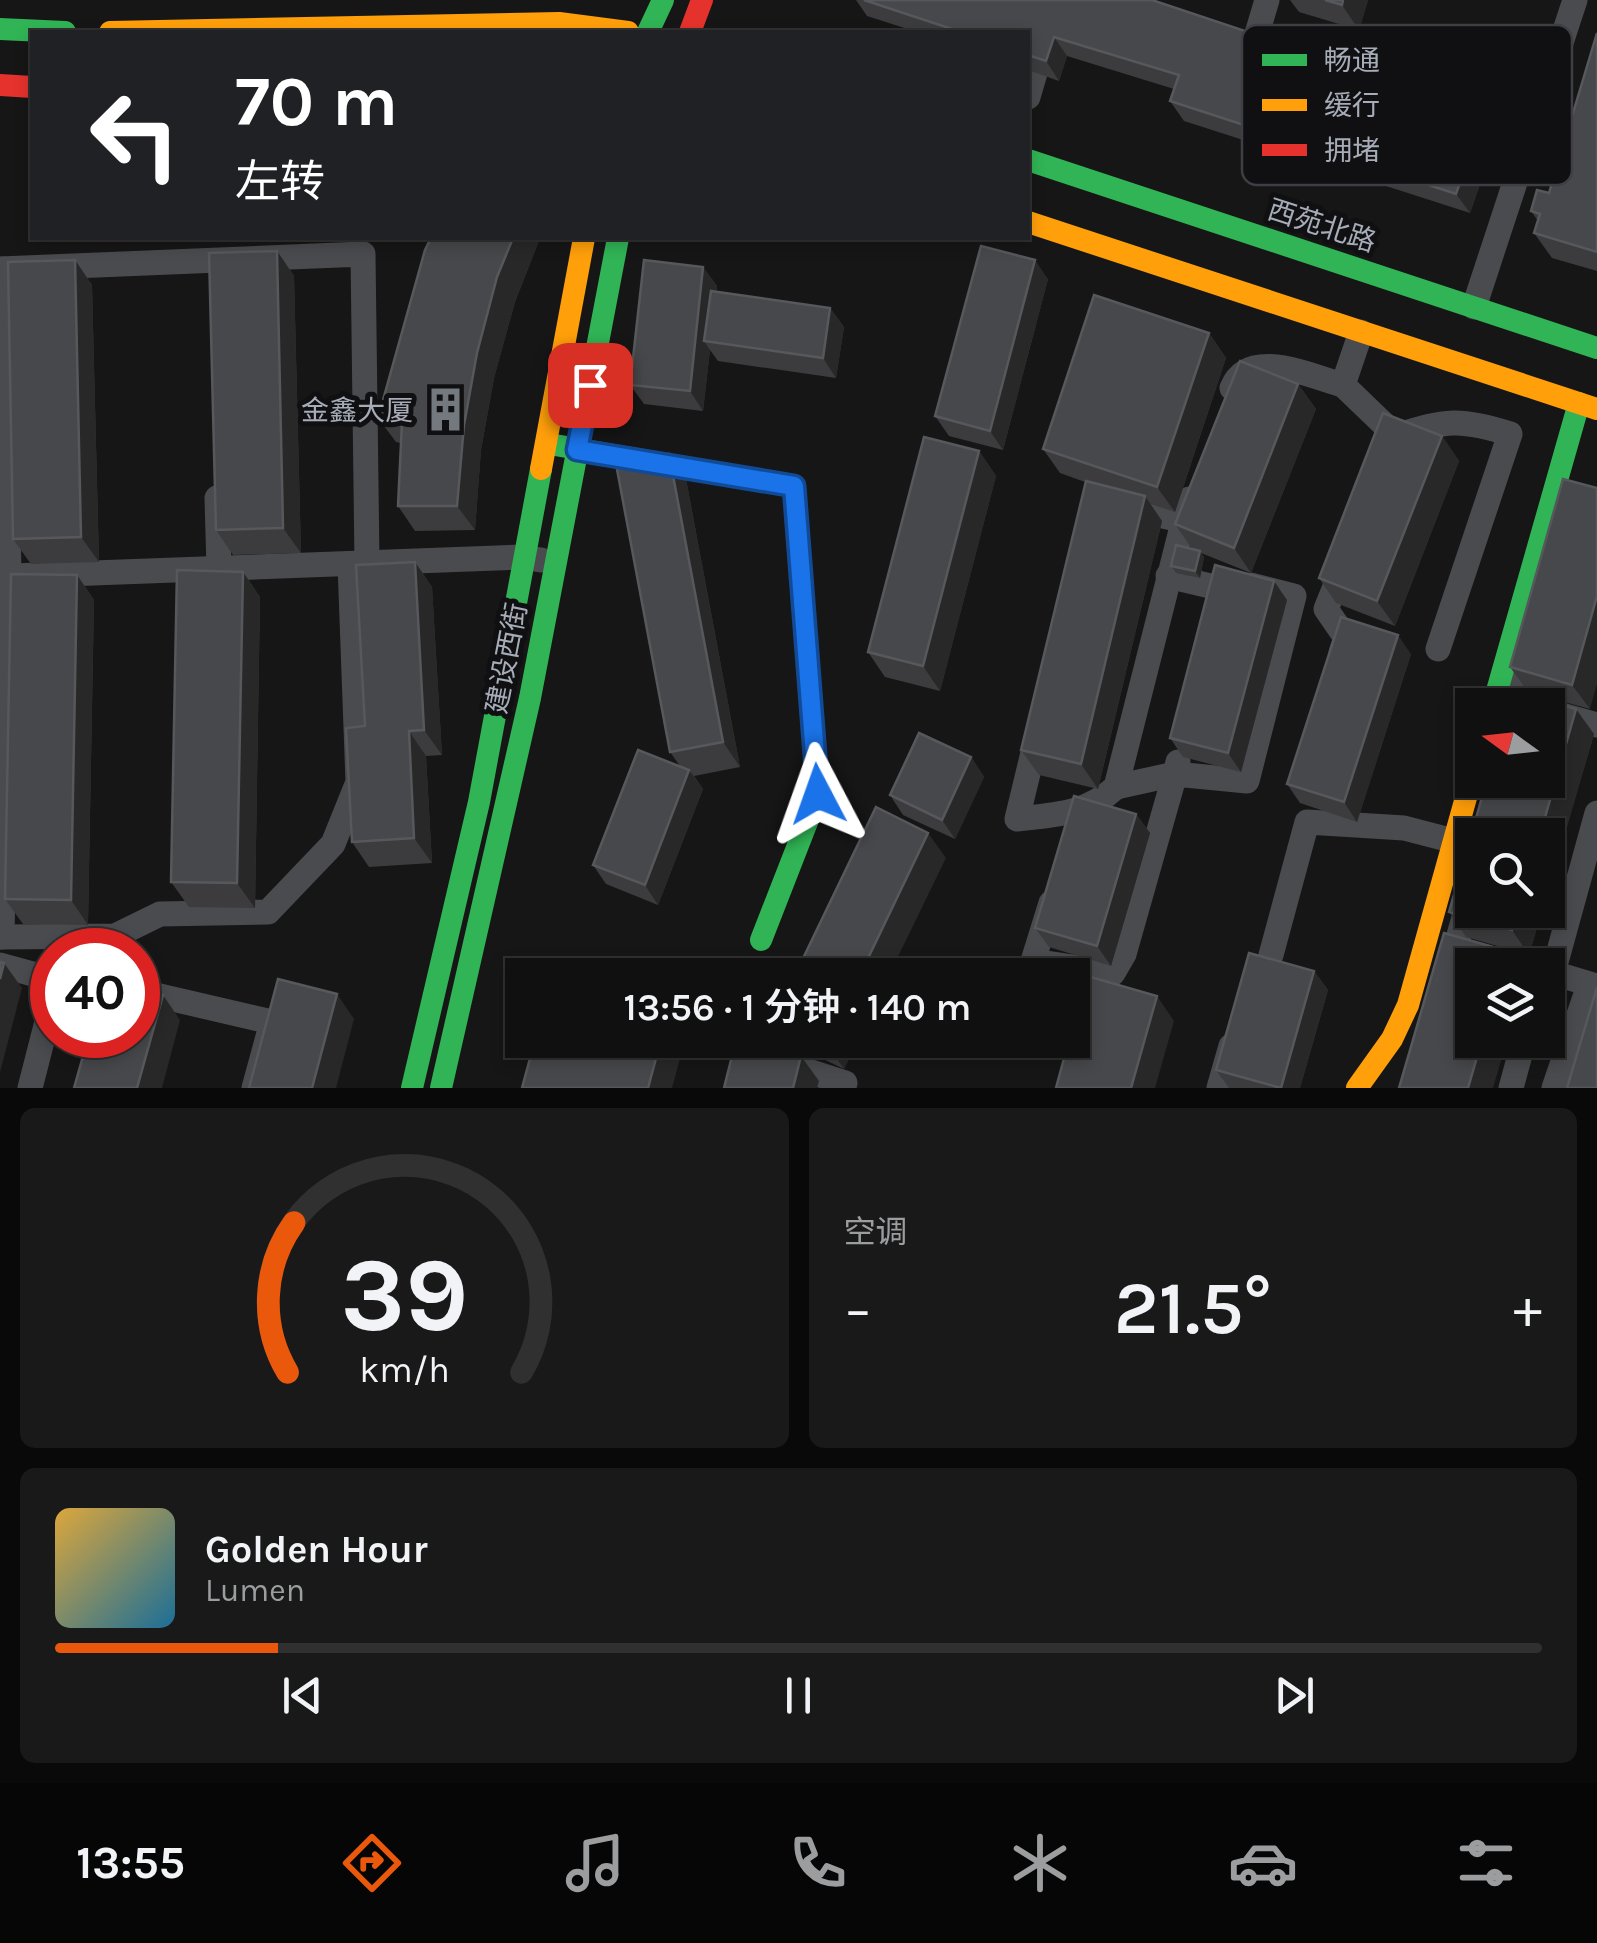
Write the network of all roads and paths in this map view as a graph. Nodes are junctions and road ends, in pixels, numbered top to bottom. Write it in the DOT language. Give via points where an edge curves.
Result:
graph roads {
  1 [pos="663,0"];
  2 [pos="702,0"];
  3 [pos="1268,0"];
  4 [pos="1575,0"];
  5 [pos="1267,25"];
  6 [pos="1567,25"];
  7 [pos="1224,26"];
  8 [pos="0,29"];
  9 [pos="30,30"];
  10 [pos="210,30"];
  11 [pos="613,30"];
  12 [pos="649,30"];
  13 [pos="691,30"];
  14 [pos="1242,32"];
  15 [pos="0,85"];
  16 [pos="30,88"];
  17 [pos="1030,161"];
  18 [pos="1514,185"];
  19 [pos="1030,223"];
  20 [pos="584,240"];
  21 [pos="618,240"];
  22 [pos="2,269"];
  23 [pos="1474,307"];
  24 [pos="1361,332"];
  25 [pos="1597,348"];
  26 [pos="1343,385"];
  27 [pos="1588,406"];
  28 [pos="1233,410"];
  29 [pos="1396,436"];
  30 [pos="545,443"];
  31 [pos="577,450"];
  32 [pos="1382,471"];
  33 [pos="216,472"];
  34 [pos="1206,478"];
  35 [pos="1576,496"];
  36 [pos="1096,501"];
  37 [pos="1189,521"];
  38 [pos="1354,540"];
  39 [pos="522,557"];
  40 [pos="358,563"];
  41 [pos="556,563"];
  42 [pos="219,568"];
  43 [pos="4,576"];
  44 [pos="1168,576"];
  45 [pos="1223,589"];
  46 [pos="1213,626"];
  47 [pos="1438,648"];
  48 [pos="1334,674"];
  49 [pos="1498,688"];
  50 [pos="1522,688"];
  51 [pos="1044,709"];
  52 [pos="1565,716"];
  53 [pos="1597,725"];
  54 [pos="1184,737"];
  55 [pos="1175,774"];
  56 [pos="1116,788"];
  57 [pos="1466,798"];
  58 [pos="1597,814"];
  59 [pos="1454,841"];
  60 [pos="1056,886"];
  61 [pos="1461,928"];
  62 [pos="1,936"];
  63 [pos="761,940"];
  64 [pos="1456,948"];
  65 [pos="1455,952"];
  66 [pos="1270,955"];
  67 [pos="0,965"];
  68 [pos="30,970"];
  69 [pos="1595,986"];
  70 [pos="160,996"];
  71 [pos="1441,1001"];
  72 [pos="1240,1015"];
  73 [pos="1597,1038"];
  74 [pos="1381,1053"];
  75 [pos="38,1058"];
  76 [pos="765,1058"];
  77 [pos="1519,1058"];
  78 [pos="1587,1071"];
  79 [pos="30,1088"];
  80 [pos="254,1088"];
  81 [pos="412,1088"];
  82 [pos="440,1088"];
  83 [pos="844,1088"];
  84 [pos="1219,1088"];
  85 [pos="1357,1088"];
  86 [pos="1380,1088"];
  87 [pos="1511,1088"];
  88 [pos="1554,1088"];
  1 -- 12 [label="main road"];
  2 -- 13 [label="main road"];
  3 -- 5 [label="street"];
  4 -- 6 [label="street"];
  7 -- 14 [label="street"];
  8 -- 9 [label="main road"];
  10 -- 11 [label="main road" via="559,23"];
  15 -- 16 [label="main road"];
  17 -- 23 [label="main road, 西苑北路"];
  18 -- 23 [label="street"];
  19 -- 24 [label="main road"];
  20 -- 30 [label="main road, 建设西街"];
  21 -- 31 [label="main road, 建设西街"];
  22 -- 40 [label="street" via="210,270 362,254"];
  22 -- 43 [label="street"];
  23 -- 25 [label="main road, 西苑北路"];
  24 -- 26 [label="street"];
  24 -- 27 [label="main road"];
  26 -- 28 [label="street" via="1260,366 1236,378"];
  26 -- 29 [label="street"];
  27 -- 49 [label="main road"];
  29 -- 32 [label="street"];
  29 -- 47 [label="street" via="1465,420 1510,434"];
  30 -- 31 [label="main road"];
  30 -- 39 [label="main road, 建设西街"];
  31 -- 41 [label="main road, 建设西街"];
  31 -- 63 [label="main road" via="794,486 818,794"];
  33 -- 42 [label="street"];
  34 -- 37 [label="street"];
  35 -- 50 [label="street"];
  36 -- 37 [label="street"];
  37 -- 44 [label="street"];
  38 -- 48 [label="street" via="1326,609 1346,638"];
  39 -- 40 [label="street"];
  39 -- 41 [label="street"];
  39 -- 81 [label="main road, 建设西街" via="479,802"];
  40 -- 42 [label="street"];
  40 -- 62 [label="street" via="358,782 333,844 268,912 173,903 115,936"];
  41 -- 82 [label="main road, 建设西街"];
  42 -- 43 [label="street" via="179,580"];
  43 -- 62 [label="street"];
  44 -- 45 [label="street"];
  44 -- 56 [label="street"];
  45 -- 46 [label="street"];
  45 -- 55 [label="street" via="1226,578 1294,596 1248,781"];
  51 -- 56 [label="street" via="1016,820 1075,821"];
  52 -- 53 [label="street"];
  54 -- 55 [label="street"];
  55 -- 56 [label="street"];
  55 -- 60 [label="street" via="1124,954 1113,972 1033,961"];
  57 -- 59 [label="main road"];
  58 -- 69 [label="street" via="1552,973"];
  59 -- 66 [label="street" via="1404,828 1307,822"];
  59 -- 74 [label="main road" via="1408,1005"];
  61 -- 64 [label="street"];
  65 -- 71 [label="street"];
  67 -- 68 [label="street"];
  69 -- 88 [label="street"];
  70 -- 80 [label="street" via="272,1022"];
  72 -- 84 [label="street"];
  73 -- 78 [label="street"];
  74 -- 85 [label="main road"];
  74 -- 86 [label="street"];
  75 -- 79 [label="street"];
  76 -- 83 [label="street" via="845,1083"];
  77 -- 87 [label="street"];
}
